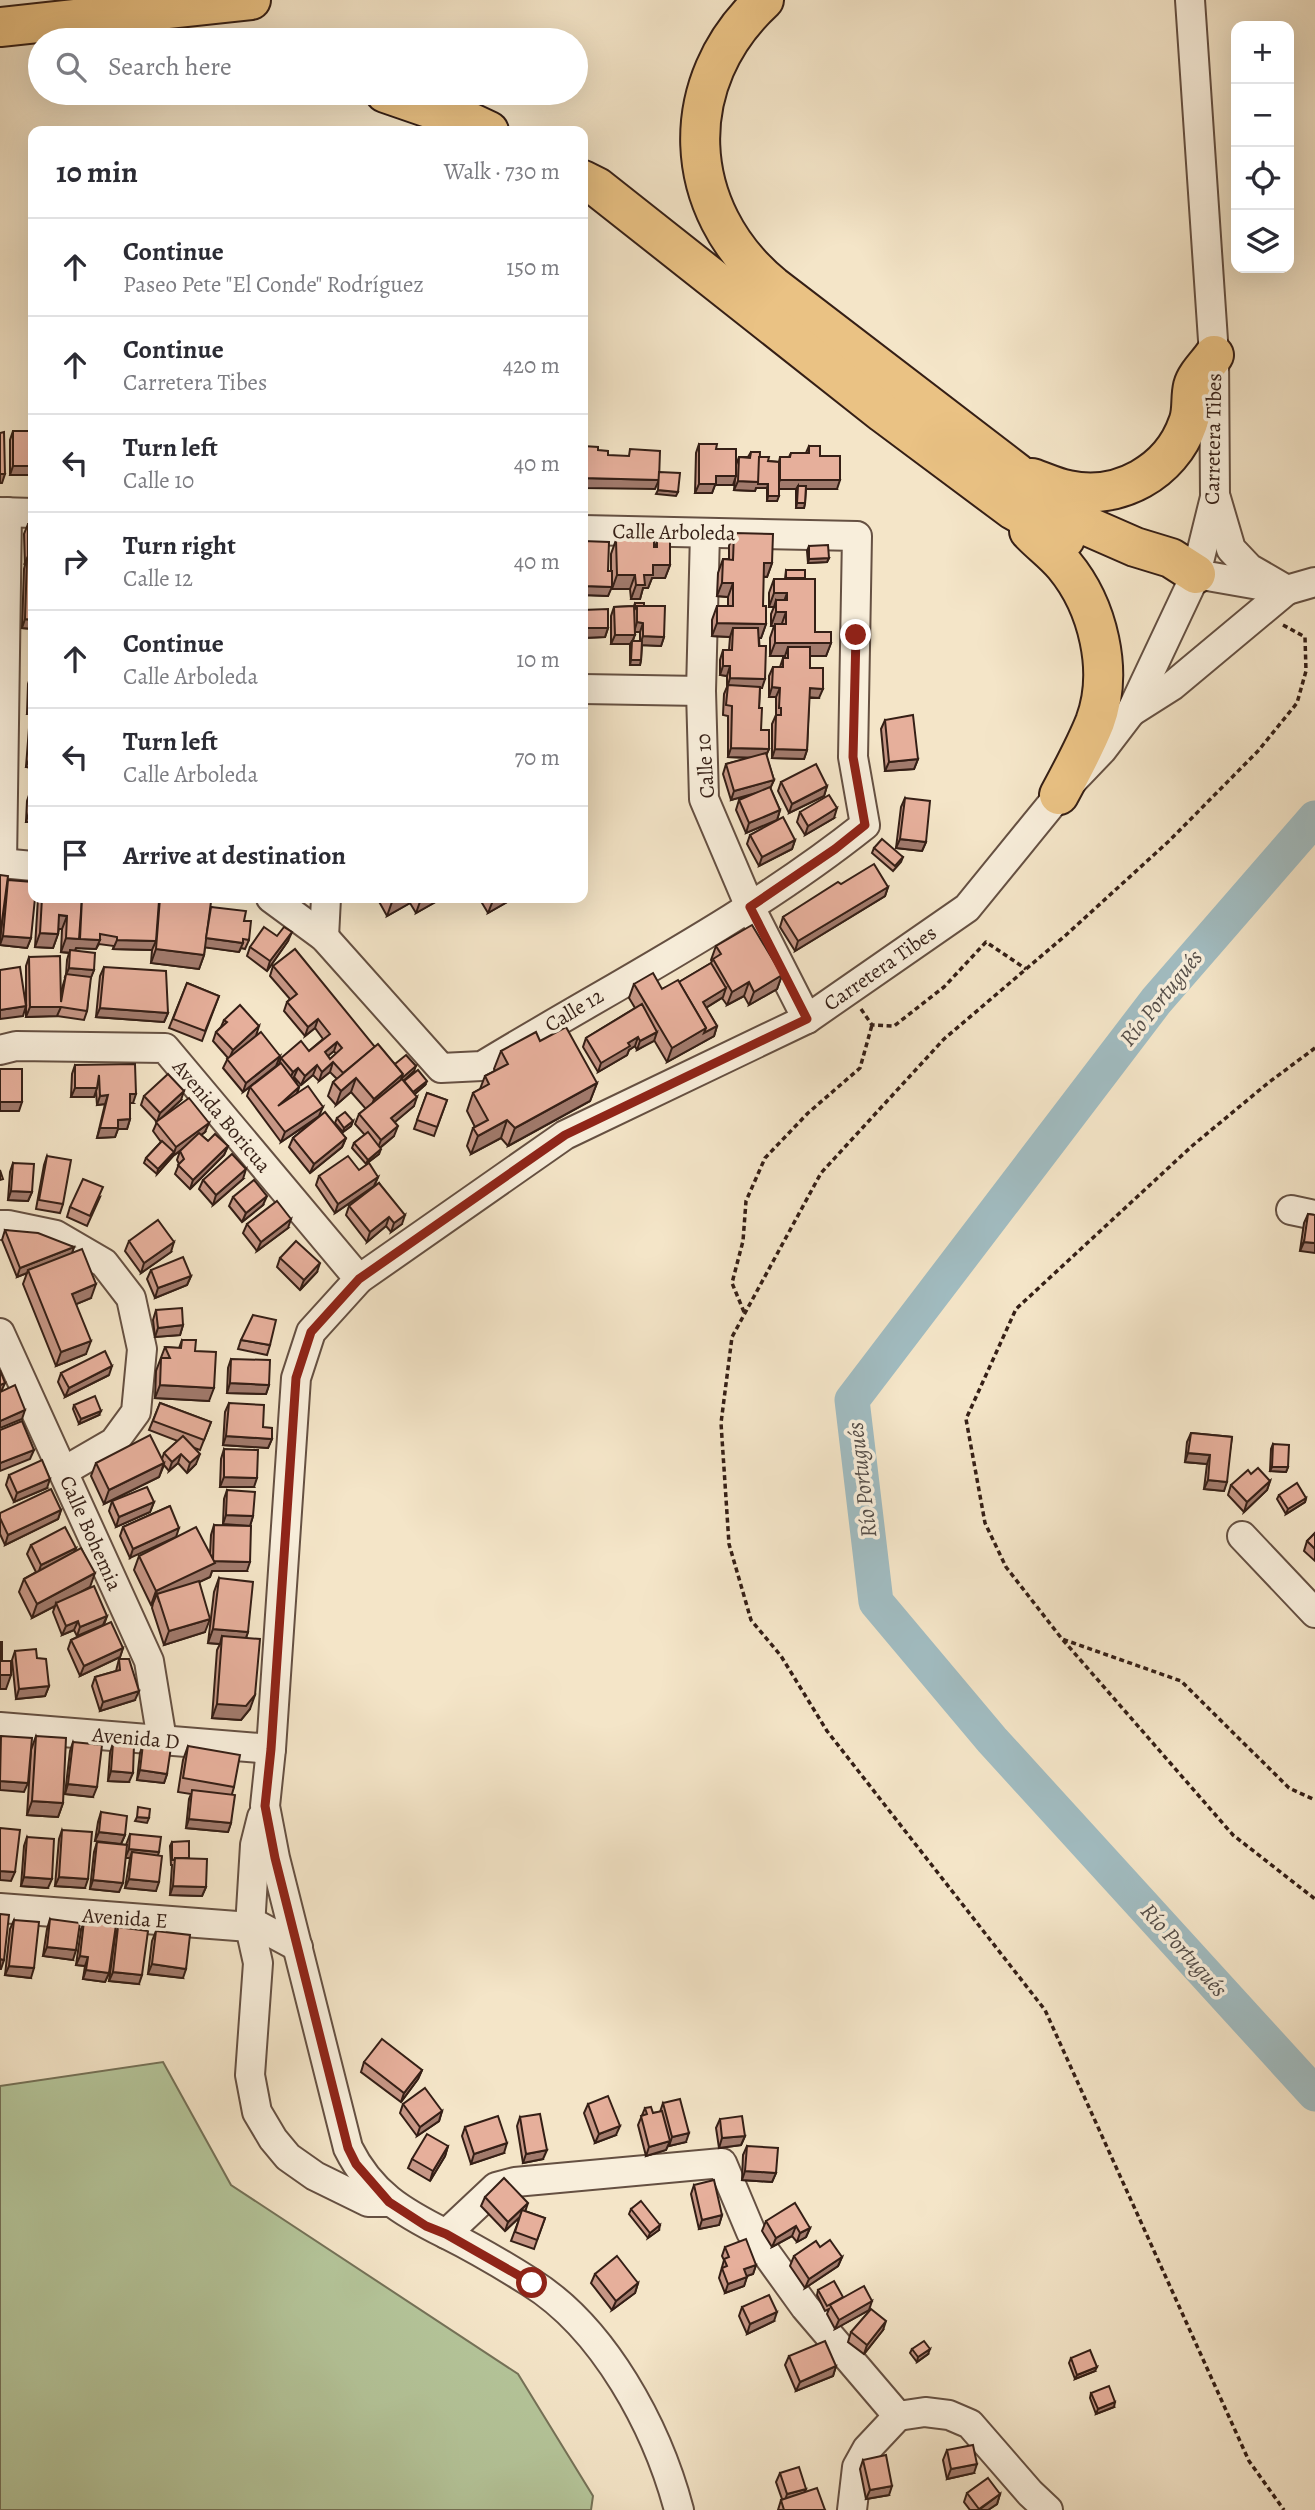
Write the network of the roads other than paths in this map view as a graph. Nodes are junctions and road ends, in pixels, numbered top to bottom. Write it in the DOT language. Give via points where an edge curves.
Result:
graph roads {
  1 [pos="84,0"];
  2 [pos="251,0"];
  3 [pos="764,0"];
  4 [pos="1190,0"];
  5 [pos="0,15"];
  6 [pos="0,27"];
  7 [pos="0,41"];
  8 [pos="28,42"];
  9 [pos="420,105"];
  10 [pos="478,126"];
  11 [pos="588,182"];
  12 [pos="1214,355"];
  13 [pos="1017,473"];
  14 [pos="1215,497"];
  15 [pos="1013,510"];
  16 [pos="13,513"];
  17 [pos="588,530"];
  18 [pos="705,533"];
  19 [pos="1196,574"];
  20 [pos="1300,586"];
  21 [pos="588,689"];
  22 [pos="701,691"];
  23 [pos="1131,712"];
  24 [pos="1059,795"];
  25 [pos="835,849"];
  26 [pos="1,864"];
  27 [pos="28,866"];
  28 [pos="278,903"];
  29 [pos="326,903"];
  30 [pos="750,907"];
  31 [pos="324,937"];
  32 [pos="807,1019"];
  33 [pos="0,1050"];
  34 [pos="0,1225"];
  35 [pos="359,1279"];
  36 [pos="0,1333"];
  37 [pos="64,1471"];
  38 [pos="1242,1536"];
  39 [pos="1315,1613"];
  40 [pos="0,1727"];
  41 [pos="162,1740"];
  42 [pos="271,1749"];
  43 [pos="265,1806"];
  44 [pos="0,1908"];
  45 [pos="250,1927"];
  46 [pos="298,1947"];
  47 [pos="356,2164"];
  48 [pos="308,2171"];
  49 [pos="389,2202"];
  50 [pos="446,2234"];
  51 [pos="898,2416"];
  52 [pos="676,2507"];
  53 [pos="852,2510"];
  54 [pos="1048,2510"];
  1 -- 5 [label="highway"];
  2 -- 6 [label="highway"];
  3 -- 13 [label="highway" via="724,49 702,106 702,166 720,221 756,272"];
  4 -- 12 [label="street, Carretera Tibes"];
  7 -- 8 [label="highway"];
  9 -- 10 [label="highway"];
  11 -- 15 [label="highway"];
  12 -- 13 [label="highway" via="1193,384 1189,421 1181,438 1143,480 1087,493"];
  12 -- 14 [label="street, Carretera Tibes"];
  13 -- 19 [label="highway" via="1022,482 1087,526 1171,558"];
  14 -- 19 [label="street, Carretera Tibes"];
  14 -- 20 [label="street" via="1231,549 1249,568"];
  15 -- 19 [label="highway" via="1091,554 1128,568 1161,578"];
  15 -- 24 [label="highway" via="1076,583 1098,638 1101,701"];
  16 -- 26 [label="street"];
  17 -- 18 [label="street, Calle Arboleda"];
  18 -- 22 [label="street, Calle 10"];
  18 -- 25 [label="street, Calle Arboleda" via="858,536 853,757 865,825"];
  19 -- 20 [label="street"];
  19 -- 23 [label="street, Carretera Tibes"];
  20 -- 23 [label="street" via="1172,686"];
  21 -- 22 [label="street"];
  22 -- 30 [label="street, Calle 10" via="704,799"];
  23 -- 24 [label="street, Carretera Tibes"];
  24 -- 32 [label="street, Carretera Tibes" via="967,908"];
  25 -- 30 [label="street, Calle 12"];
  26 -- 27 [label="street"];
  28 -- 31 [label="street, Calle 12"];
  29 -- 31 [label="street"];
  30 -- 31 [label="street, Calle 12" via="482,1066 441,1068"];
  30 -- 32 [label="street, Calle 10"];
  32 -- 35 [label="street, Carretera Tibes" via="565,1135"];
  33 -- 35 [label="street, Avenida Boricua" via="16,1046 165,1048"];
  34 -- 37 [label="street" via="56,1235 104,1263 131,1298 142,1349 136,1412 114,1442"];
  35 -- 42 [label="street, Carretera Tibes" via="311,1332 296,1378"];
  36 -- 37 [label="street, Calle Bohemia"];
  37 -- 41 [label="street, Calle Bohemia" via="149,1661"];
  38 -- 39 [label="street"];
  40 -- 41 [label="street, Avenida D"];
  41 -- 42 [label="street, Avenida D"];
  42 -- 43 [label="street, Carretera Tibes"];
  43 -- 45 [label="street" via="255,1845"];
  43 -- 46 [label="street, Carretera Tibes"];
  44 -- 45 [label="street, Avenida E"];
  45 -- 46 [label="street, Avenida E" via="259,1926"];
  45 -- 48 [label="street" via="258,1963 250,2075 257,2112 288,2157"];
  46 -- 47 [label="street, Carretera Tibes" via="335,2103"];
  47 -- 48 [label="street"];
  47 -- 49 [label="street, Carretera Tibes"];
  48 -- 49 [label="street" via="368,2202"];
  49 -- 50 [label="street"];
  50 -- 51 [label="street" via="496,2187 515,2182 722,2163 751,2232 805,2307"];
  50 -- 52 [label="street" via="532,2283 591,2335 646,2425"];
  51 -- 53 [label="street" via="856,2467"];
  51 -- 54 [label="street" via="949,2415 970,2424"];
}
